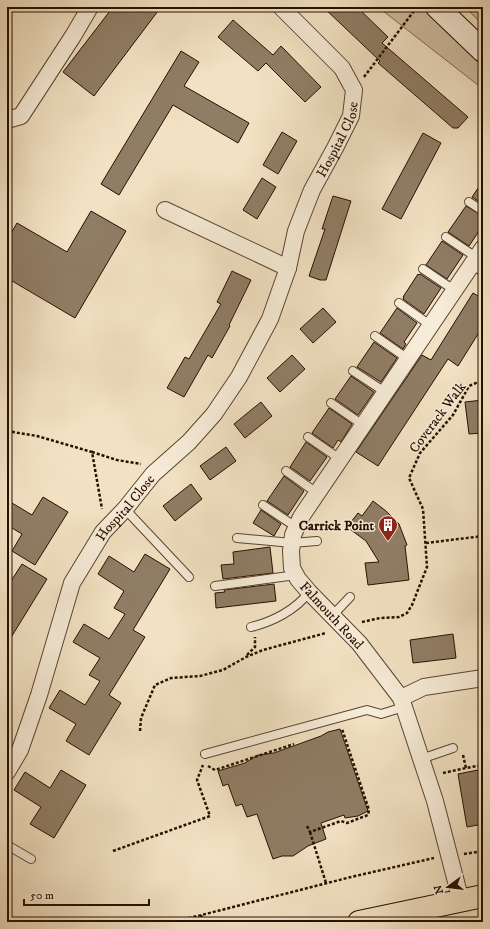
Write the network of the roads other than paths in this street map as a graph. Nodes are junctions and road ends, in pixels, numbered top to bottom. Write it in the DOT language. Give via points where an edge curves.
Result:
graph roads {
  1 [pos="90,7"];
  2 [pos="282,7"];
  3 [pos="437,7"];
  4 [pos="483,51"];
  5 [pos="7,120"];
  6 [pos="469,202"];
  7 [pos="165,210"];
  8 [pos="483,212"];
  9 [pos="446,237"];
  10 [pos="478,260"];
  11 [pos="288,268"];
  12 [pos="423,269"];
  13 [pos="454,290"];
  14 [pos="399,303"];
  15 [pos="430,325"];
  16 [pos="376,336"];
  17 [pos="408,359"];
  18 [pos="353,370"];
  19 [pos="385,392"];
  20 [pos="331,403"];
  21 [pos="363,425"];
  22 [pos="308,438"];
  23 [pos="340,459"];
  24 [pos="286,472"];
  25 [pos="317,493"];
  26 [pos="263,505"];
  27 [pos="125,510"];
  28 [pos="296,527"];
  29 [pos="237,538"];
  30 [pos="317,542"];
  31 [pos="292,543"];
  32 [pos="296,575"];
  33 [pos="190,577"];
  34 [pos="215,586"];
  35 [pos="309,592"];
  36 [pos="350,596"];
  37 [pos="333,615"];
  38 [pos="251,628"];
  39 [pos="482,675"];
  40 [pos="402,702"];
  41 [pos="453,748"];
  42 [pos="205,754"];
  43 [pos="421,759"];
  44 [pos="7,772"];
  45 [pos="7,845"];
  46 [pos="31,859"];
  47 [pos="483,896"];
  48 [pos="461,901"];
  49 [pos="359,922"];
  1 -- 5 [label="street" via="21,116"];
  2 -- 11 [label="street, Hospital Close" via="342,68 354,90 351,116 312,190 296,231"];
  3 -- 4 [label="street"];
  6 -- 8 [label="lane"];
  7 -- 11 [label="street"];
  9 -- 10 [label="lane"];
  10 -- 13 [label="street, Falmouth Road"];
  11 -- 27 [label="street, Hospital Close" via="270,319 239,377 214,414 189,442 153,474"];
  12 -- 13 [label="lane"];
  13 -- 15 [label="street, Falmouth Road"];
  14 -- 15 [label="lane"];
  15 -- 17 [label="street, Falmouth Road"];
  16 -- 17 [label="lane"];
  17 -- 19 [label="street, Falmouth Road"];
  18 -- 19 [label="lane"];
  19 -- 21 [label="street, Falmouth Road"];
  20 -- 21 [label="lane"];
  21 -- 23 [label="street, Falmouth Road"];
  22 -- 23 [label="lane"];
  23 -- 25 [label="street, Falmouth Road"];
  24 -- 25 [label="lane"];
  25 -- 28 [label="street, Falmouth Road"];
  26 -- 28 [label="lane"];
  27 -- 33 [label="lane"];
  27 -- 44 [label="street, Hospital Close" via="106,529 72,583 39,696 20,750"];
  28 -- 31 [label="street, Falmouth Road"];
  29 -- 31 [label="lane"];
  30 -- 31 [label="lane"];
  31 -- 32 [label="street, Falmouth Road" via="292,568"];
  32 -- 34 [label="lane"];
  32 -- 35 [label="street, Falmouth Road"];
  35 -- 37 [label="street, Falmouth Road"];
  35 -- 38 [label="lane" via="302,601 282,614"];
  36 -- 37 [label="lane"];
  37 -- 40 [label="street, Falmouth Road" via="379,667"];
  39 -- 40 [label="street" via="424,688"];
  40 -- 42 [label="lane" via="381,714 367,710"];
  40 -- 43 [label="street, Falmouth Road"];
  41 -- 43 [label="lane"];
  43 -- 48 [label="street, Falmouth Road"];
  45 -- 46 [label="lane"];
  47 -- 48 [label="highway"];
  48 -- 49 [label="highway"];
}
